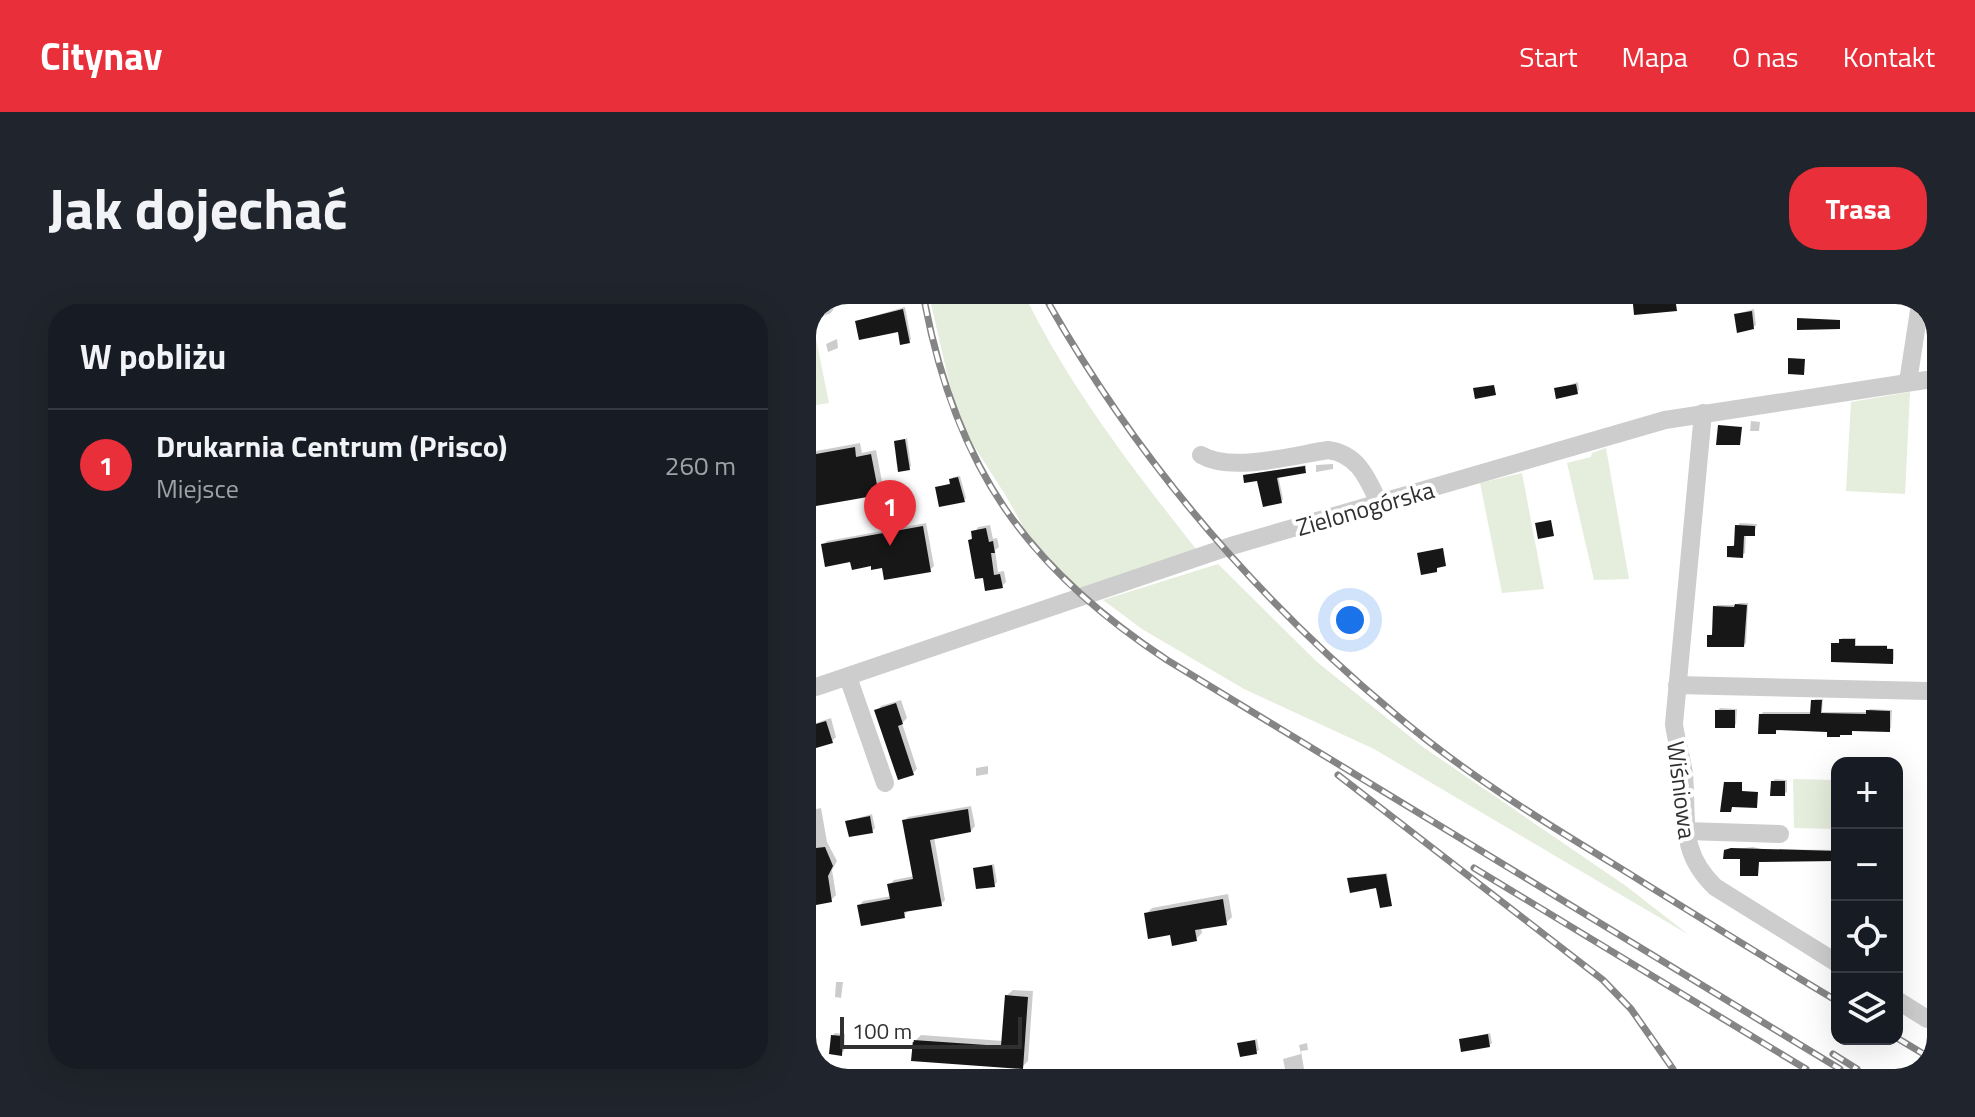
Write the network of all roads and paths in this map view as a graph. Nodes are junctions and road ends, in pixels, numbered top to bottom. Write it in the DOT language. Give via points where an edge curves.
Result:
graph roads {
  1 [pos="1920,304"];
  2 [pos="1918,381"];
  3 [pos="1703,413"];
  4 [pos="1201,455"];
  5 [pos="1380,505"];
  6 [pos="848,677"];
  7 [pos="1677,685"];
  8 [pos="816,687"];
  9 [pos="1927,691"];
  10 [pos="885,783"];
  11 [pos="1686,831"];
  12 [pos="1780,834"];
  13 [pos="1831,959"];
  14 [pos="1903,1004"];
  15 [pos="1927,1019"];
  1 -- 2 [label="street"];
  2 -- 3 [label="street, Zielonogórska"];
  3 -- 5 [label="street, Zielonogórska"];
  3 -- 7 [label="street, Wiśniowa"];
  4 -- 5 [label="street" via="1238,463 1337,451 1362,469"];
  5 -- 6 [label="street, Zielonogórska" via="1231,546"];
  6 -- 8 [label="street, Zielonogórska"];
  6 -- 10 [label="street"];
  7 -- 9 [label="street"];
  7 -- 11 [label="street, Wiśniowa" via="1674,724 1684,771"];
  11 -- 12 [label="street"];
  11 -- 13 [label="street, Wiśniowa" via="1692,858 1715,887"];
  14 -- 15 [label="street"];
}
